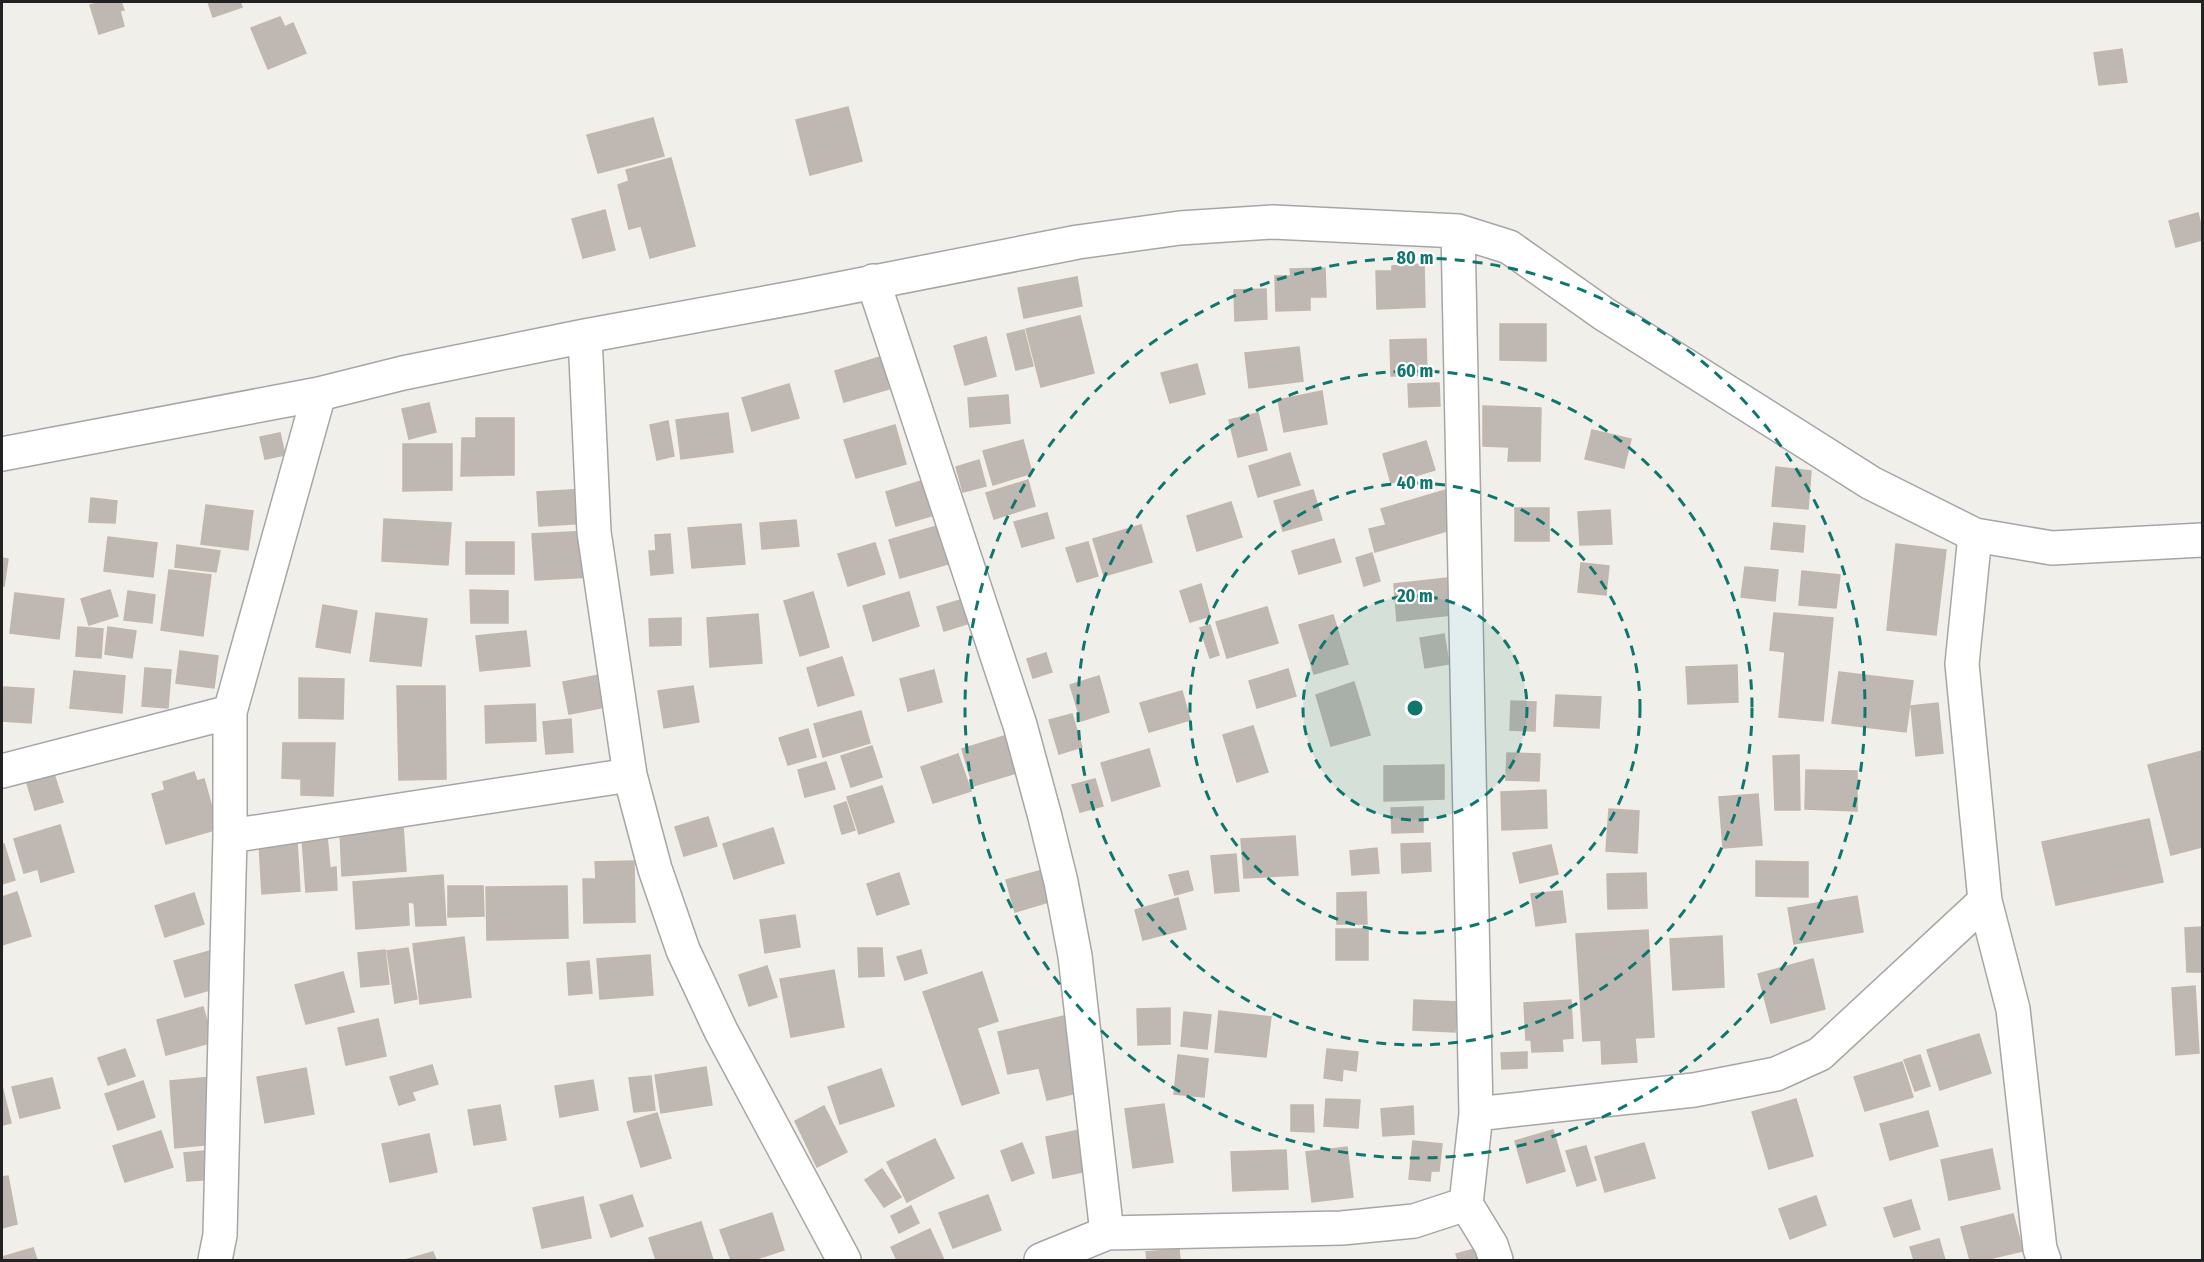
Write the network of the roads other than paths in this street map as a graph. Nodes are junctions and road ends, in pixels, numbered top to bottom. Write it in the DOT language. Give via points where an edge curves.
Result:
graph roads {
  1 [pos="1458,231"];
  2 [pos="873,281"];
  3 [pos="585,336"];
  4 [pos="319,394"];
  5 [pos="2,454"];
  6 [pos="1975,536"];
  7 [pos="2202,540"];
  8 [pos="230,712"];
  9 [pos="2,771"];
  10 [pos="630,775"];
  11 [pos="230,836"];
  12 [pos="1985,901"];
  13 [pos="1476,1114"];
  14 [pos="1466,1204"];
  15 [pos="1107,1233"];
  16 [pos="215,1260"];
  17 [pos="844,1260"];
  18 [pos="1041,1260"];
  19 [pos="1496,1260"];
  20 [pos="2044,1260"];
  1 -- 2 [label="street" via="1274,222 1180,228 1078,242"];
  1 -- 6 [label="street" via="1509,247 1604,314 1871,483"];
  1 -- 13 [label="street"];
  2 -- 3 [label="street"];
  2 -- 15 [label="street" via="1020,725 1061,882 1075,956"];
  3 -- 4 [label="street"];
  3 -- 10 [label="street" via="594,532"];
  4 -- 5 [label="street"];
  4 -- 8 [label="street"];
  6 -- 7 [label="street" via="2052,548"];
  6 -- 12 [label="street" via="1962,664"];
  8 -- 9 [label="street"];
  8 -- 11 [label="street"];
  10 -- 11 [label="street"];
  10 -- 17 [label="street" via="655,868 684,950 721,1031"];
  11 -- 16 [label="street" via="220,1235"];
  12 -- 13 [label="street" via="1820,1054 1776,1074 1694,1090"];
  12 -- 20 [label="street" via="2013,1009"];
  13 -- 14 [label="street"];
  14 -- 15 [label="street" via="1414,1221 1342,1228"];
  14 -- 19 [label="street"];
  15 -- 18 [label="street"];
}
